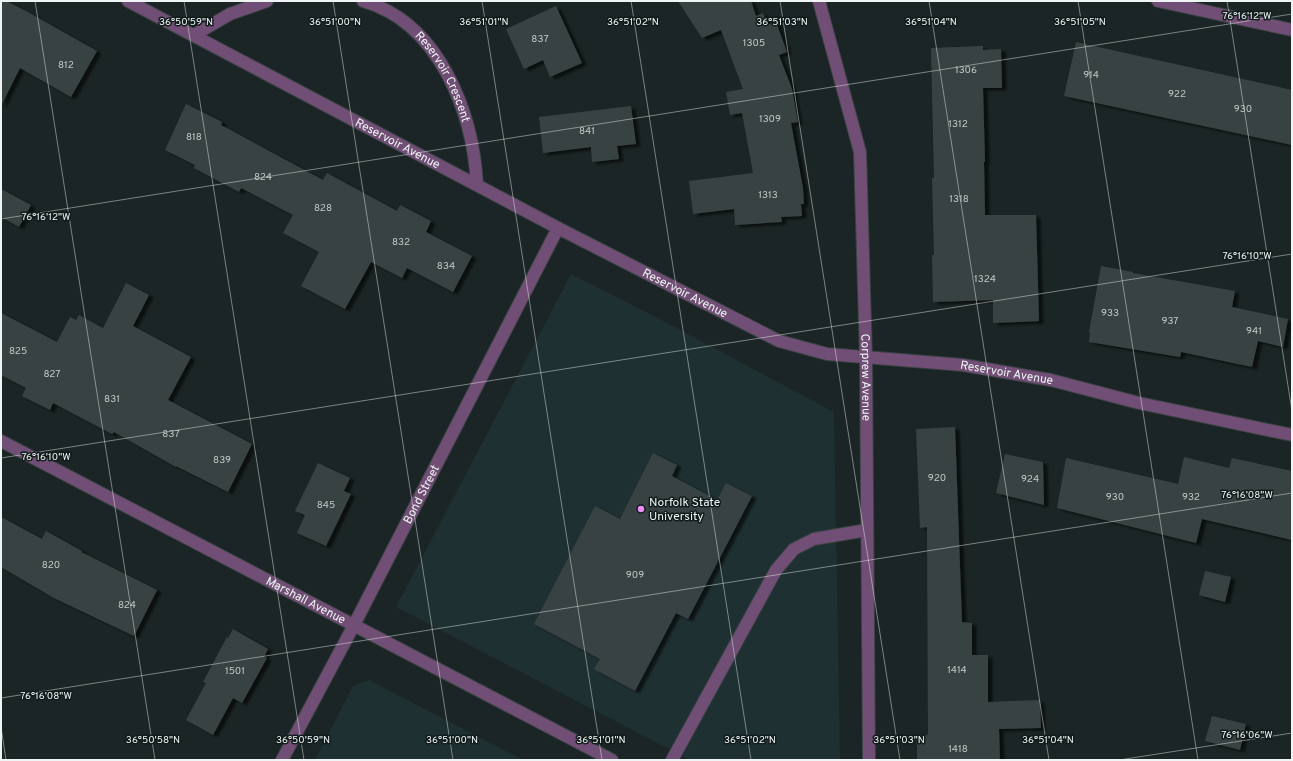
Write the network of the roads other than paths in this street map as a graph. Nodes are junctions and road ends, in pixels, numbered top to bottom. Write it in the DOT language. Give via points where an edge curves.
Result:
graph roads {
  1 [pos="128,1"];
  2 [pos="268,1"];
  3 [pos="363,1"];
  4 [pos="819,1"];
  5 [pos="1158,1"];
  6 [pos="1292,30"];
  7 [pos="194,35"];
  8 [pos="477,184"];
  9 [pos="558,228"];
  10 [pos="866,357"];
  11 [pos="1292,435"];
  12 [pos="1,441"];
  13 [pos="867,530"];
  14 [pos="354,625"];
  15 [pos="282,760"];
  16 [pos="612,760"];
  17 [pos="672,760"];
  18 [pos="869,760"];
  1 -- 7 [label="street, Reservoir Avenue"];
  2 -- 7 [label="street" via="230,14"];
  3 -- 8 [label="street, Reservoir Crescent" via="402,20 427,43 451,80 467,120 476,163"];
  4 -- 10 [label="street, Corprew Avenue" via="860,152"];
  5 -- 6 [label="street"];
  7 -- 8 [label="street, Reservoir Avenue"];
  8 -- 9 [label="street, Reservoir Avenue"];
  9 -- 10 [label="street, Reservoir Avenue" via="779,341 827,354"];
  9 -- 14 [label="street, Bond Street"];
  10 -- 11 [label="street, Reservoir Avenue" via="962,365 1051,380 1139,404"];
  10 -- 13 [label="street, Corprew Avenue"];
  12 -- 14 [label="street, Marshall Avenue"];
  13 -- 17 [label="street" via="814,539 794,550 776,570"];
  13 -- 18 [label="street, Corprew Avenue"];
  14 -- 15 [label="street, Bond Street"];
  14 -- 16 [label="street, Marshall Avenue"];
}
